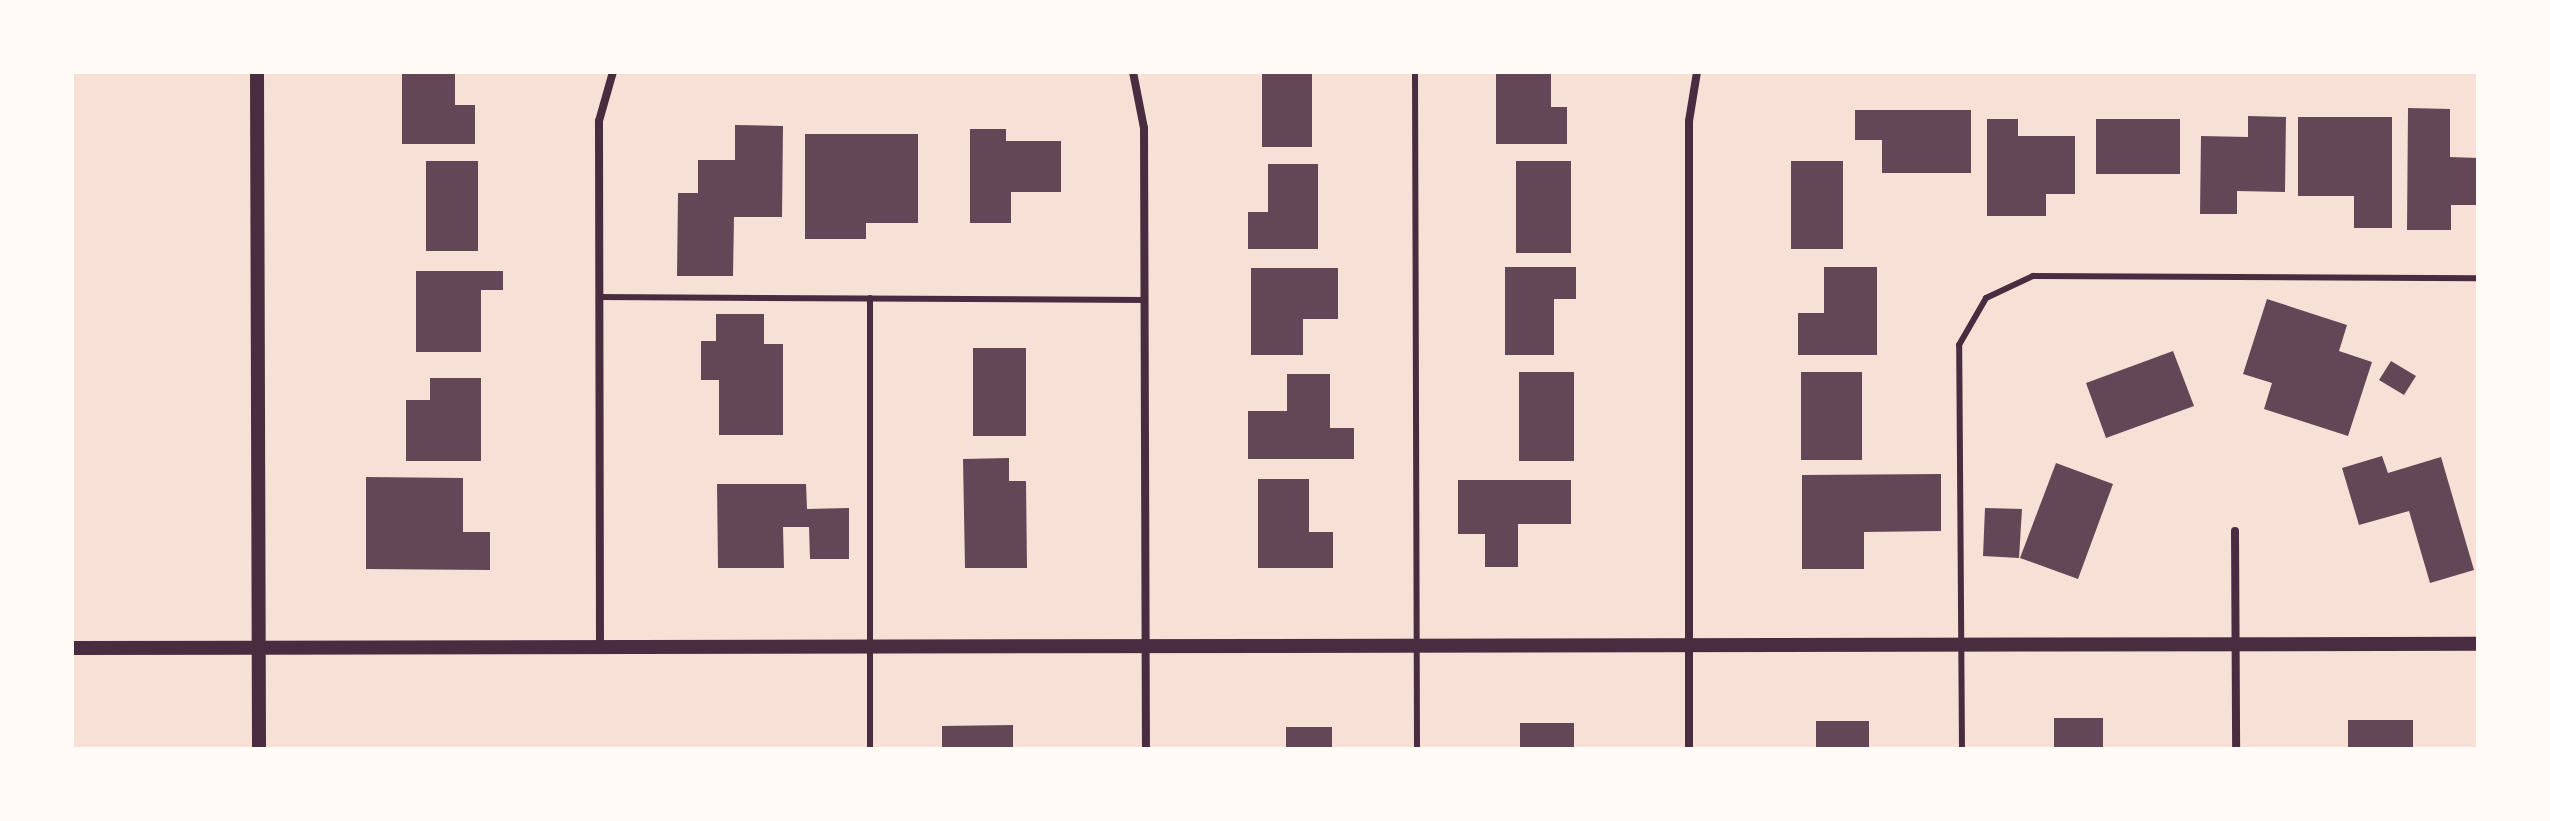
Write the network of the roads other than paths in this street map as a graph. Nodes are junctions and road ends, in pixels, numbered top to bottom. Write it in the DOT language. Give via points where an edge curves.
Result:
graph roads {
  1 [pos="257,72"];
  2 [pos="613,72"];
  3 [pos="1133,72"];
  4 [pos="1415,72"];
  5 [pos="1697,72"];
  6 [pos="2478,278"];
  7 [pos="599,297"];
  8 [pos="870,298"];
  9 [pos="1145,300"];
  10 [pos="2235,531"];
  11 [pos="2478,644"];
  12 [pos="1689,645"];
  13 [pos="1962,645"];
  14 [pos="2236,645"];
  15 [pos="1146,646"];
  16 [pos="1416,646"];
  17 [pos="259,647"];
  18 [pos="600,647"];
  19 [pos="872,647"];
  20 [pos="72,648"];
  21 [pos="259,749"];
  22 [pos="870,749"];
  23 [pos="1146,749"];
  24 [pos="1417,749"];
  25 [pos="1689,749"];
  26 [pos="1962,749"];
  27 [pos="2236,749"];
  1 -- 17 [label="street"];
  2 -- 7 [label="street" via="599,121"];
  3 -- 9 [label="street" via="1144,128"];
  4 -- 16 [label="lane"];
  5 -- 12 [label="street" via="1689,121"];
  6 -- 13 [label="lane" via="2033,276 1986,298 1959,345"];
  7 -- 8 [label="lane"];
  7 -- 18 [label="street"];
  8 -- 9 [label="lane"];
  8 -- 19 [label="lane"];
  9 -- 15 [label="street"];
  10 -- 14 [label="street"];
  11 -- 14 [label="street"];
  12 -- 13 [label="street"];
  12 -- 16 [label="street"];
  12 -- 25 [label="street"];
  13 -- 14 [label="street"];
  13 -- 26 [label="lane"];
  14 -- 27 [label="street"];
  15 -- 16 [label="street"];
  15 -- 19 [label="street"];
  15 -- 23 [label="street"];
  16 -- 24 [label="lane"];
  17 -- 18 [label="street"];
  17 -- 20 [label="street"];
  17 -- 21 [label="street"];
  18 -- 19 [label="street"];
  19 -- 22 [label="lane"];
}
